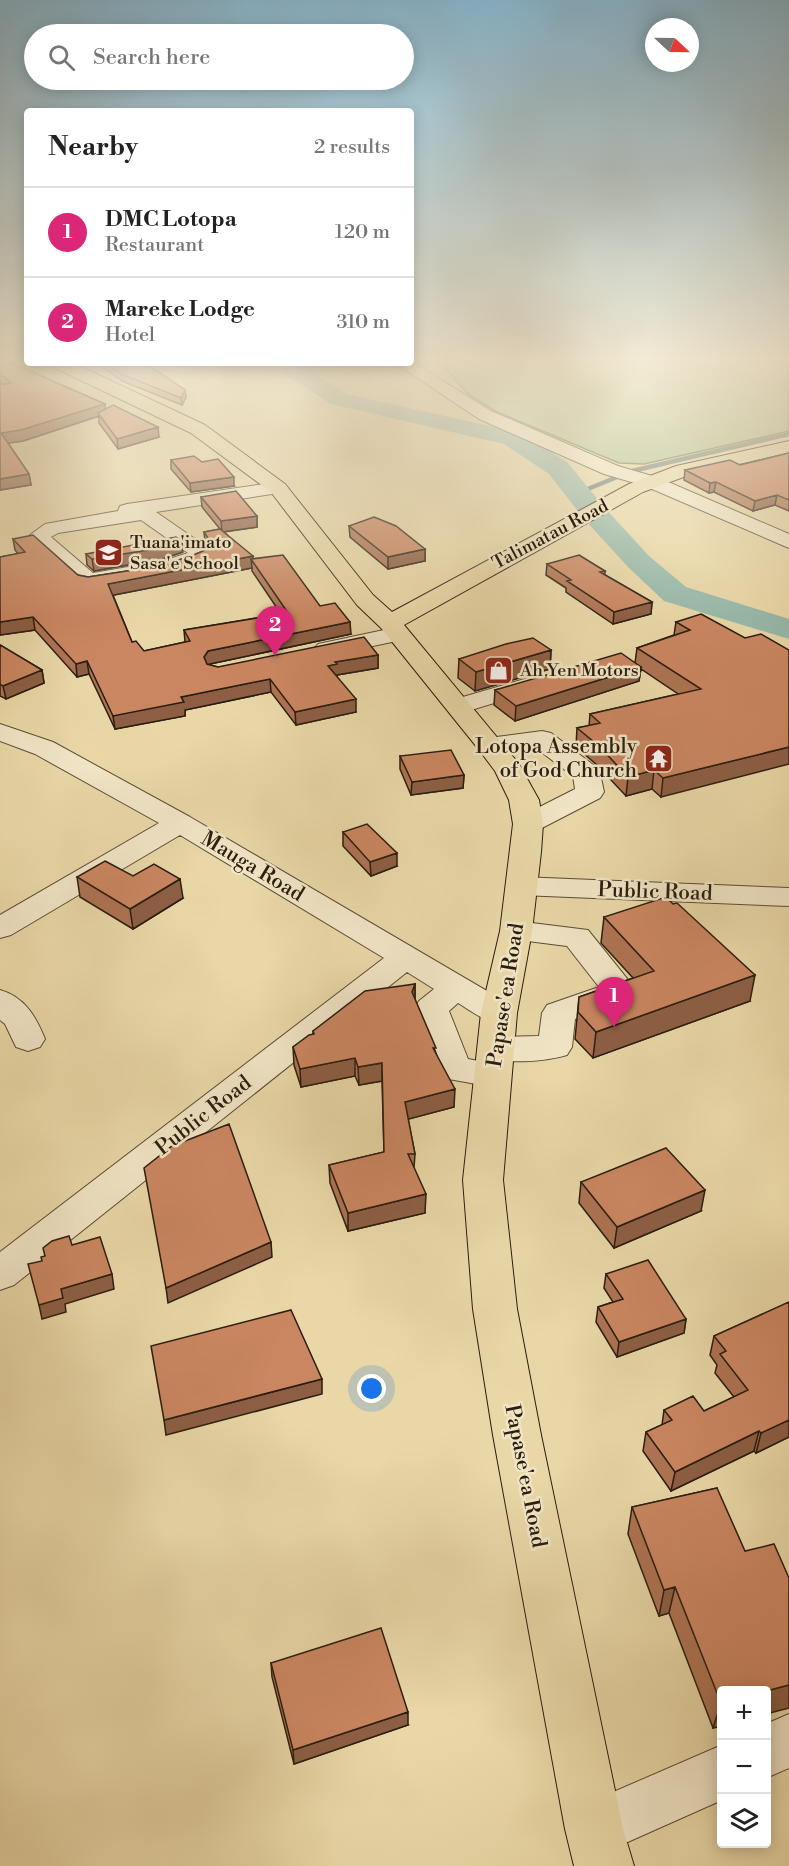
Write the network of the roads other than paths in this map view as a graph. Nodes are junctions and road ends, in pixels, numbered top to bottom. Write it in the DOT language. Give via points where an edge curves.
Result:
graph roads {
  1 [pos="217,443"];
  2 [pos="549,443"];
  3 [pos="789,447"];
  4 [pos="652,482"];
  5 [pos="278,488"];
  6 [pos="138,511"];
  7 [pos="789,542"];
  8 [pos="394,628"];
  9 [pos="309,653"];
  10 [pos="554,678"];
  11 [pos="458,706"];
  12 [pos="0,732"];
  13 [pos="490,745"];
  14 [pos="180,823"];
  15 [pos="528,824"];
  16 [pos="521,886"];
  17 [pos="789,897"];
  18 [pos="0,928"];
  19 [pos="516,931"];
  20 [pos="406,957"];
  21 [pos="456,987"];
  22 [pos="0,1001"];
  23 [pos="499,1013"];
  24 [pos="28,1039"];
  25 [pos="494,1062"];
  26 [pos="0,1274"];
  27 [pos="789,1741"];
  28 [pos="771,1749"];
  29 [pos="717,1775"];
  30 [pos="599,1847"];
  1 -- 5 [label="main road, Papase'ea Road"];
  2 -- 4 [label="street" via="611,470"];
  3 -- 4 [label="main road, Talimatau Road" via="683,470"];
  4 -- 7 [label="street"];
  4 -- 8 [label="main road, Talimatau Road" via="550,534"];
  5 -- 6 [label="street"];
  5 -- 8 [label="main road, Papase'ea Road" via="365,600"];
  6 -- 6 [label="street" via="200,555 166,566 89,580 41,539 40,535 52,528"];
  8 -- 9 [label="street"];
  8 -- 11 [label="main road, Papase'ea Road"];
  10 -- 11 [label="street"];
  11 -- 13 [label="main road, Papase'ea Road"];
  12 -- 14 [label="street, Mauga Road" via="44,748"];
  13 -- 15 [label="main road, Papase'ea Road" via="509,770 524,800"];
  13 -- 15 [label="street" via="542,740 586,773 590,792"];
  14 -- 18 [label="street"];
  14 -- 20 [label="street, Mauga Road"];
  15 -- 16 [label="main road, Papase'ea Road"];
  16 -- 17 [label="street, Public Road"];
  16 -- 19 [label="main road, Papase'ea Road"];
  19 -- 23 [label="main road, Papase'ea Road"];
  19 -- 25 [label="street" via="577,937 620,991 559,1013 555,1047"];
  20 -- 21 [label="street, Mauga Road"];
  20 -- 26 [label="street, Public Road"];
  21 -- 23 [label="street, Mauga Road"];
  21 -- 25 [label="street" via="431,1009 456,1069"];
  22 -- 24 [label="street" via="20,1019"];
  23 -- 25 [label="main road, Papase'ea Road"];
  25 -- 30 [label="main road, Papase'ea Road" via="483,1180 495,1309"];
  27 -- 28 [label="street"];
  29 -- 30 [label="street"];
}
